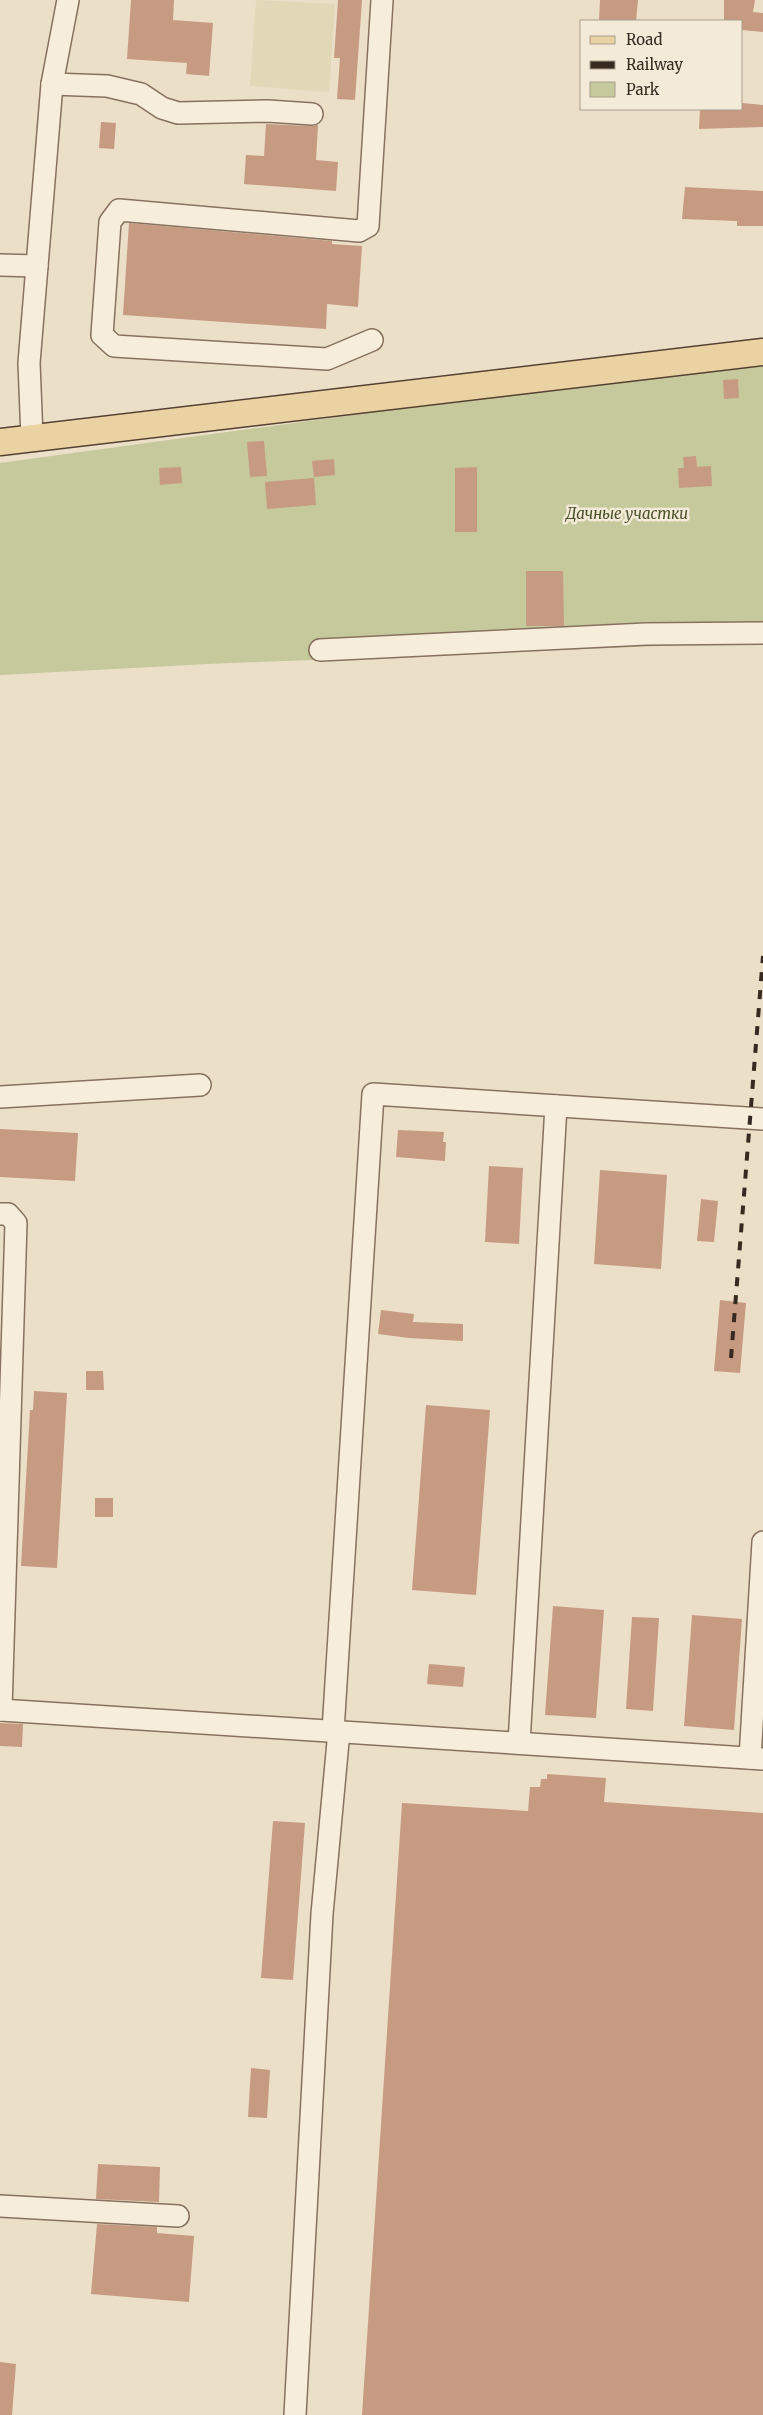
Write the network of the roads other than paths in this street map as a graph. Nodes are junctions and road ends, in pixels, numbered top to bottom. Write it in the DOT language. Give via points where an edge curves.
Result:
graph roads {
  1 [pos="68,0"];
  2 [pos="382,0"];
  3 [pos="52,84"];
  4 [pos="312,114"];
  5 [pos="0,265"];
  6 [pos="37,266"];
  7 [pos="372,340"];
  8 [pos="763,352"];
  9 [pos="32,438"];
  10 [pos="0,442"];
  11 [pos="763,633"];
  12 [pos="320,650"];
  13 [pos="200,1085"];
  14 [pos="0,1096"];
  15 [pos="556,1106"];
  16 [pos="763,1119"];
  17 [pos="0,1214"];
  18 [pos="763,1542"];
  19 [pos="761,1608"];
  20 [pos="1,1710"];
  21 [pos="336,1731"];
  22 [pos="519,1743"];
  23 [pos="756,1758"];
  24 [pos="0,2206"];
  25 [pos="178,2216"];
  26 [pos="294,2415"];
  1 -- 3 [label="lane"];
  2 -- 7 [label="lane" via="368,226 359,231 119,210 110,222 102,335 114,346 327,359"];
  3 -- 4 [label="lane" via="107,86 141,94 162,108 178,113 268,111"];
  3 -- 6 [label="lane"];
  5 -- 6 [label="lane"];
  6 -- 9 [label="lane" via="30,363"];
  8 -- 9 [label="main road"];
  9 -- 10 [label="main road"];
  11 -- 12 [label="lane" via="646,634"];
  13 -- 14 [label="lane"];
  15 -- 16 [label="lane"];
  15 -- 21 [label="lane" via="373,1094"];
  15 -- 22 [label="lane"];
  17 -- 20 [label="lane" via="8,1214 16,1224"];
  18 -- 19 [label="lane"];
  19 -- 23 [label="lane"];
  20 -- 21 [label="lane"];
  21 -- 22 [label="lane"];
  21 -- 26 [label="lane" via="322,1914"];
  22 -- 23 [label="lane"];
  24 -- 25 [label="lane"];
}
